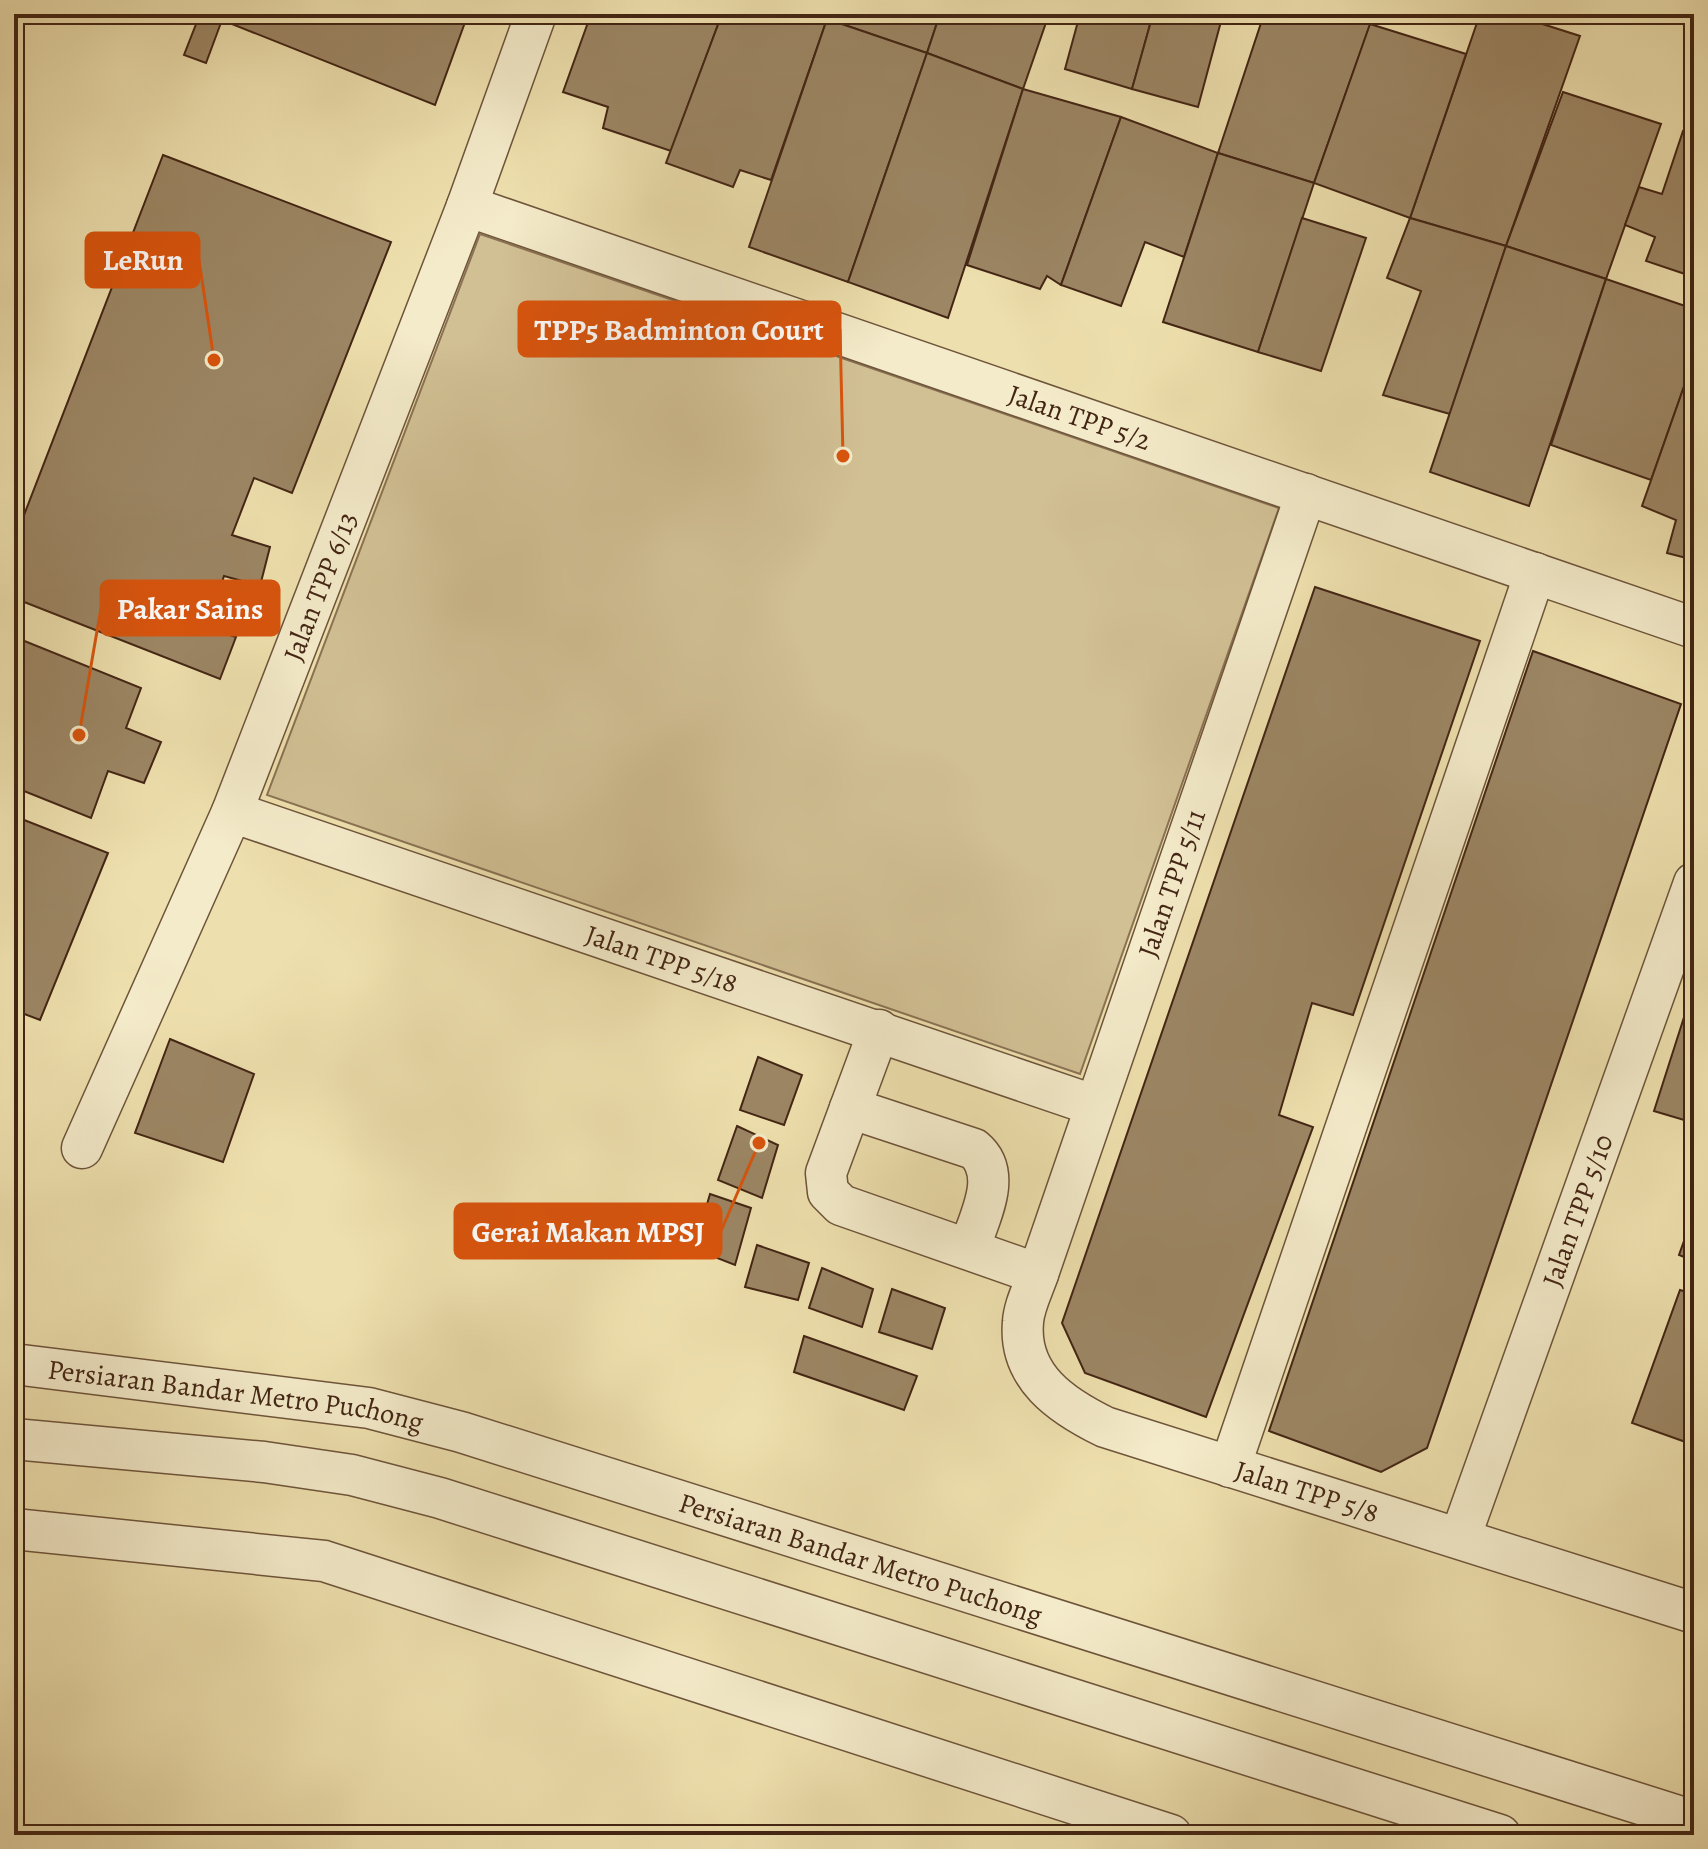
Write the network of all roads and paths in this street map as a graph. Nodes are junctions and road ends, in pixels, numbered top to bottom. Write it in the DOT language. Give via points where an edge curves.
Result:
graph roads {
  1 [pos="536,14"];
  2 [pos="467,206"];
  3 [pos="1306,494"];
  4 [pos="1535,573"];
  5 [pos="1694,628"];
  6 [pos="232,812"];
  7 [pos="1694,883"];
  8 [pos="879,1030"];
  9 [pos="1093,1105"];
  10 [pos="850,1108"];
  11 [pos="82,1148"];
  12 [pos="969,1249"];
  13 [pos="1038,1274"];
  14 [pos="14,1364"];
  15 [pos="14,1439"];
  16 [pos="1230,1467"];
  17 [pos="14,1529"];
  18 [pos="1460,1538"];
  19 [pos="1694,1613"];
  20 [pos="1694,1821"];
  21 [pos="1171,1835"];
  22 [pos="1500,1835"];
  1 -- 2 [label="street, Jalan TPP 6/13"];
  2 -- 3 [label="street, Jalan TPP 5/2"];
  2 -- 6 [label="street, Jalan TPP 6/13"];
  3 -- 4 [label="street, Jalan TPP 5/2"];
  3 -- 9 [label="street, Jalan TPP 5/11"];
  4 -- 5 [label="street, Jalan TPP 5/2"];
  4 -- 16 [label="street"];
  6 -- 8 [label="street, Jalan TPP 5/18"];
  6 -- 11 [label="street, Jalan TPP 6/13"];
  7 -- 18 [label="street, Jalan TPP 5/10"];
  8 -- 9 [label="street, Jalan TPP 5/18"];
  8 -- 10 [label="street"];
  9 -- 13 [label="street, Jalan TPP 5/11"];
  10 -- 12 [label="street" via="974,1149 987,1160 990,1176"];
  10 -- 12 [label="street" via="826,1173 828,1192 841,1205"];
  12 -- 13 [label="street"];
  13 -- 16 [label="street, Jalan TPP 5/8" via="1023,1321 1025,1357 1041,1384 1071,1411 1105,1427"];
  14 -- 20 [label="street, Persiaran Bandar Metro Puchong" via="369,1408 461,1432"];
  15 -- 22 [label="street" via="264,1462 352,1475 426,1494"];
  16 -- 18 [label="street, Jalan TPP 5/8"];
  17 -- 21 [label="street" via="324,1561"];
  18 -- 19 [label="street, Jalan TPP 5/8"];
}
